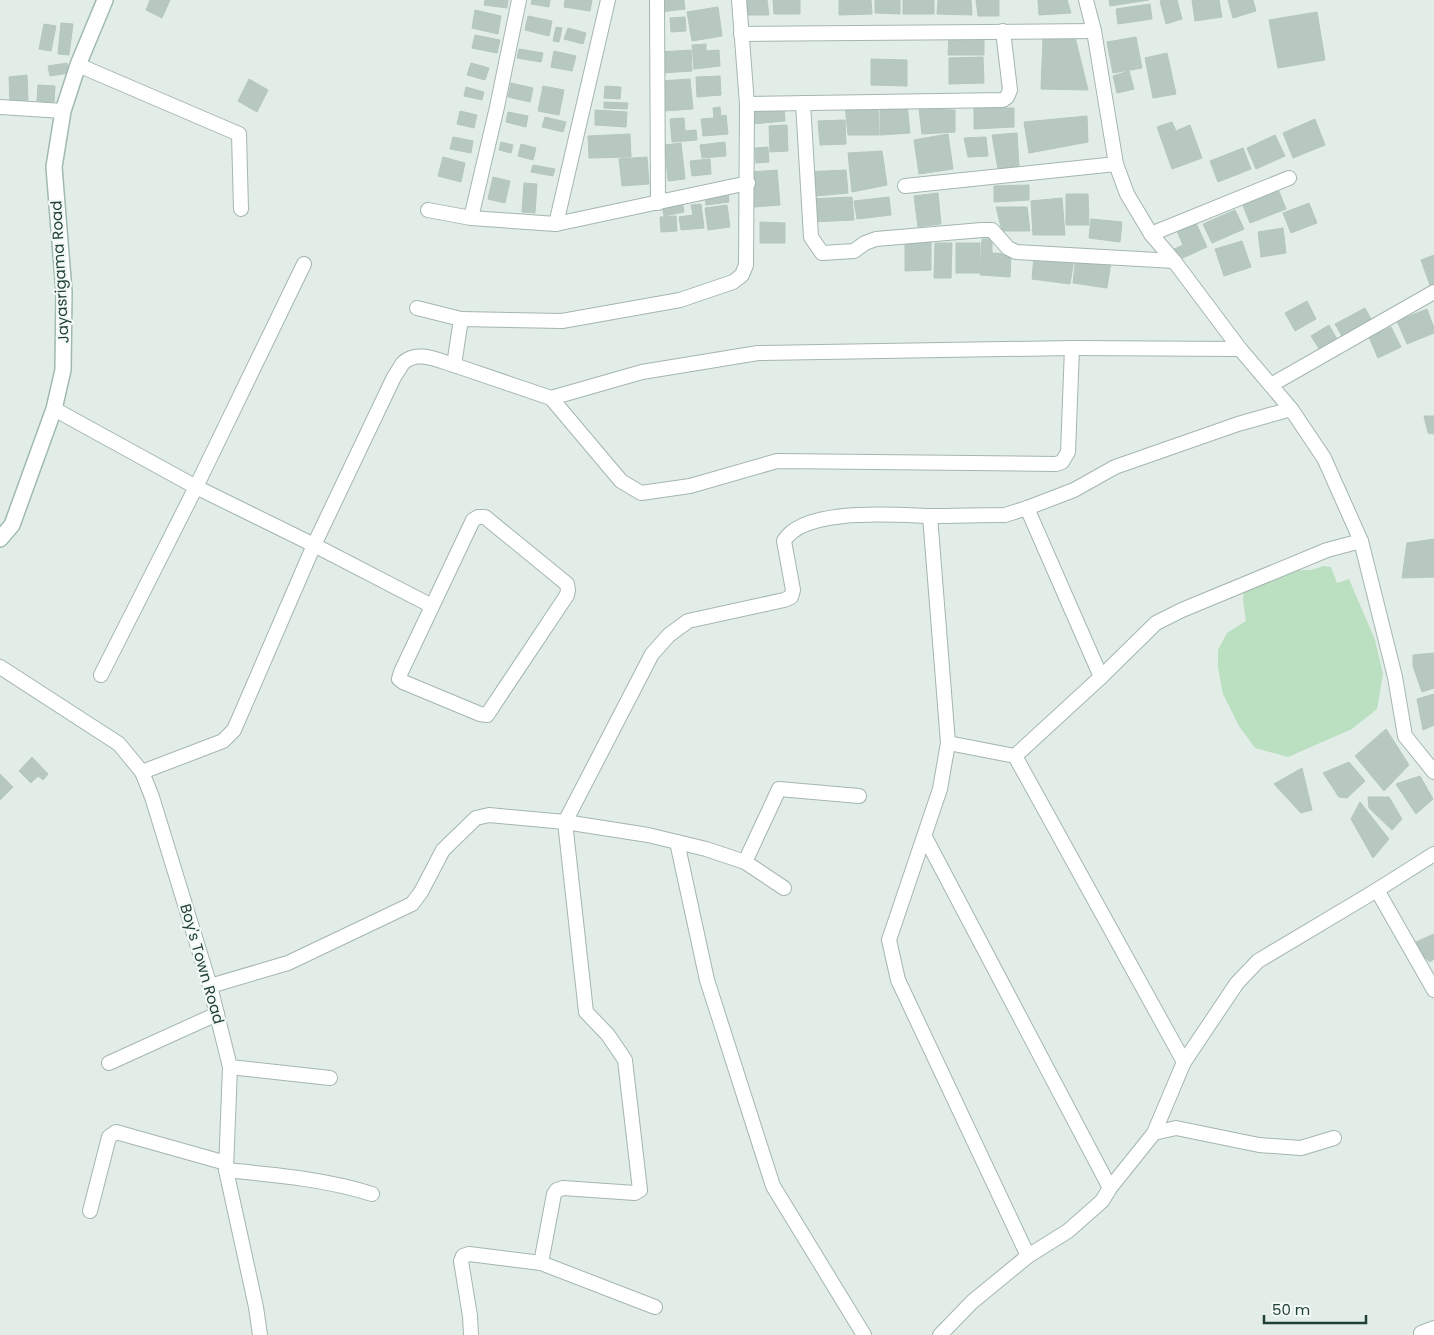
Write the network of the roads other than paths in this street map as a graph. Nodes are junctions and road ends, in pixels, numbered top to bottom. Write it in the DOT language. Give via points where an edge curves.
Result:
graph roads {
  1 [pos="106,0"];
  2 [pos="519,0"];
  3 [pos="608,0"];
  4 [pos="657,0"];
  5 [pos="739,0"];
  6 [pos="1086,0"];
  7 [pos="1003,31"];
  8 [pos="1094,31"];
  9 [pos="741,34"];
  10 [pos="78,65"];
  11 [pos="803,103"];
  12 [pos="748,104"];
  13 [pos="0,107"];
  14 [pos="64,111"];
  15 [pos="1116,164"];
  16 [pos="1288,178"];
  17 [pos="748,183"];
  18 [pos="905,186"];
  19 [pos="658,203"];
  20 [pos="241,209"];
  21 [pos="428,210"];
  22 [pos="471,218"];
  23 [pos="556,224"];
  24 [pos="1151,234"];
  25 [pos="1174,262"];
  26 [pos="304,264"];
  27 [pos="1434,292"];
  28 [pos="417,308"];
  29 [pos="461,319"];
  30 [pos="1072,348"];
  31 [pos="1240,349"];
  32 [pos="454,365"];
  33 [pos="1270,385"];
  34 [pos="551,398"];
  35 [pos="54,409"];
  36 [pos="1291,409"];
  37 [pos="196,487"];
  38 [pos="1027,508"];
  39 [pos="930,516"];
  40 [pos="0,539"];
  41 [pos="1361,541"];
  42 [pos="314,545"];
  43 [pos="432,606"];
  44 [pos="0,667"];
  45 [pos="101,675"];
  46 [pos="1101,677"];
  47 [pos="948,743"];
  48 [pos="1015,756"];
  49 [pos="142,772"];
  50 [pos="1434,772"];
  51 [pos="859,796"];
  52 [pos="564,822"];
  53 [pos="925,837"];
  54 [pos="678,842"];
  55 [pos="1434,854"];
  56 [pos="745,862"];
  57 [pos="784,888"];
  58 [pos="1377,890"];
  59 [pos="210,986"];
  60 [pos="1434,990"];
  61 [pos="217,1014"];
  62 [pos="1184,1062"];
  63 [pos="108,1063"];
  64 [pos="230,1067"];
  65 [pos="330,1078"];
  66 [pos="1154,1134"];
  67 [pos="1334,1138"];
  68 [pos="226,1167"];
  69 [pos="1110,1188"];
  70 [pos="372,1194"];
  71 [pos="90,1211"];
  72 [pos="1028,1256"];
  73 [pos="541,1263"];
  74 [pos="655,1307"];
  75 [pos="260,1335"];
  76 [pos="471,1335"];
  77 [pos="864,1335"];
  78 [pos="940,1335"];
  1 -- 10 [label="street, Jayasrigama Road"];
  2 -- 22 [label="street"];
  3 -- 23 [label="street"];
  4 -- 19 [label="street"];
  5 -- 9 [label="street"];
  6 -- 8 [label="street"];
  7 -- 8 [label="street"];
  7 -- 9 [label="street"];
  7 -- 11 [label="street" via="1010,90 1003,100"];
  8 -- 15 [label="street"];
  9 -- 12 [label="street"];
  10 -- 14 [label="street, Jayasrigama Road"];
  10 -- 20 [label="street" via="239,134"];
  11 -- 12 [label="street"];
  11 -- 25 [label="street" via="811,237 822,253 854,252 876,239 992,230 1016,252"];
  12 -- 17 [label="street"];
  13 -- 14 [label="street"];
  14 -- 35 [label="street, Jayasrigama Road" via="54,167 64,292 64,370"];
  15 -- 18 [label="street"];
  15 -- 24 [label="street" via="1127,194"];
  16 -- 24 [label="street"];
  17 -- 19 [label="street"];
  17 -- 29 [label="street" via="746,264 742,275 733,282 680,300 562,321"];
  19 -- 23 [label="street"];
  21 -- 22 [label="street"];
  22 -- 23 [label="street"];
  24 -- 25 [label="street"];
  25 -- 31 [label="street"];
  26 -- 37 [label="street"];
  27 -- 33 [label="street"];
  28 -- 29 [label="street"];
  29 -- 32 [label="street"];
  30 -- 31 [label="street"];
  30 -- 34 [label="street" via="758,353 642,372"];
  30 -- 34 [label="street" via="1068,452 1062,462 1056,464 777,461 690,486 641,493 621,481"];
  31 -- 33 [label="street"];
  32 -- 34 [label="street"];
  32 -- 42 [label="street" via="426,357 413,357 403,363"];
  33 -- 36 [label="street"];
  35 -- 37 [label="street"];
  35 -- 40 [label="street, Jayasrigama Road" via="12,524"];
  36 -- 38 [label="street" via="1115,467 1074,490"];
  36 -- 41 [label="street" via="1324,458"];
  37 -- 42 [label="street"];
  37 -- 45 [label="street"];
  38 -- 39 [label="street" via="1006,515"];
  38 -- 46 [label="street"];
  39 -- 47 [label="street"];
  39 -- 52 [label="street" via="862,514 829,518 788,534 784,541 793,590 791,597 688,621 669,634 652,654"];
  41 -- 46 [label="street" via="1327,550 1182,610 1156,624"];
  41 -- 50 [label="street" via="1395,677 1405,736"];
  42 -- 43 [label="street"];
  42 -- 49 [label="street" via="234,730 223,741"];
  43 -- 43 [label="street" via="473,520 478,517 485,517 567,584 568,590 487,715 399,679"];
  44 -- 49 [label="street, Boy's Town Road" via="119,744"];
  46 -- 48 [label="street"];
  47 -- 48 [label="street"];
  47 -- 53 [label="street" via="940,789"];
  48 -- 62 [label="street"];
  49 -- 59 [label="street, Boy's Town Road"];
  51 -- 56 [label="street" via="779,789"];
  52 -- 54 [label="street"];
  52 -- 59 [label="street" via="489,815 476,818 443,850 412,904 288,963"];
  52 -- 73 [label="street" via="586,1012 608,1034 625,1060 640,1190 635,1193 557,1190"];
  53 -- 69 [label="street"];
  53 -- 72 [label="street" via="890,940 898,980"];
  54 -- 56 [label="street"];
  54 -- 77 [label="street" via="707,980 773,1186"];
  55 -- 58 [label="street"];
  56 -- 57 [label="street"];
  58 -- 60 [label="street"];
  58 -- 62 [label="street" via="1258,961 1237,983"];
  59 -- 61 [label="street, Boy's Town Road"];
  61 -- 63 [label="street"];
  61 -- 64 [label="street, Boy's Town Road"];
  62 -- 66 [label="street"];
  64 -- 65 [label="street"];
  64 -- 68 [label="street, Boy's Town Road"];
  66 -- 67 [label="street" via="1176,1128 1259,1145 1301,1148"];
  66 -- 69 [label="street"];
  68 -- 70 [label="street" via="315,1180"];
  68 -- 71 [label="street" via="116,1132 109,1137"];
  68 -- 75 [label="street, Boy's Town Road"];
  69 -- 72 [label="street" via="1102,1201 1068,1230"];
  72 -- 78 [label="street" via="972,1302"];
  73 -- 74 [label="street"];
  73 -- 76 [label="street" via="469,1254 463,1256"];
}
